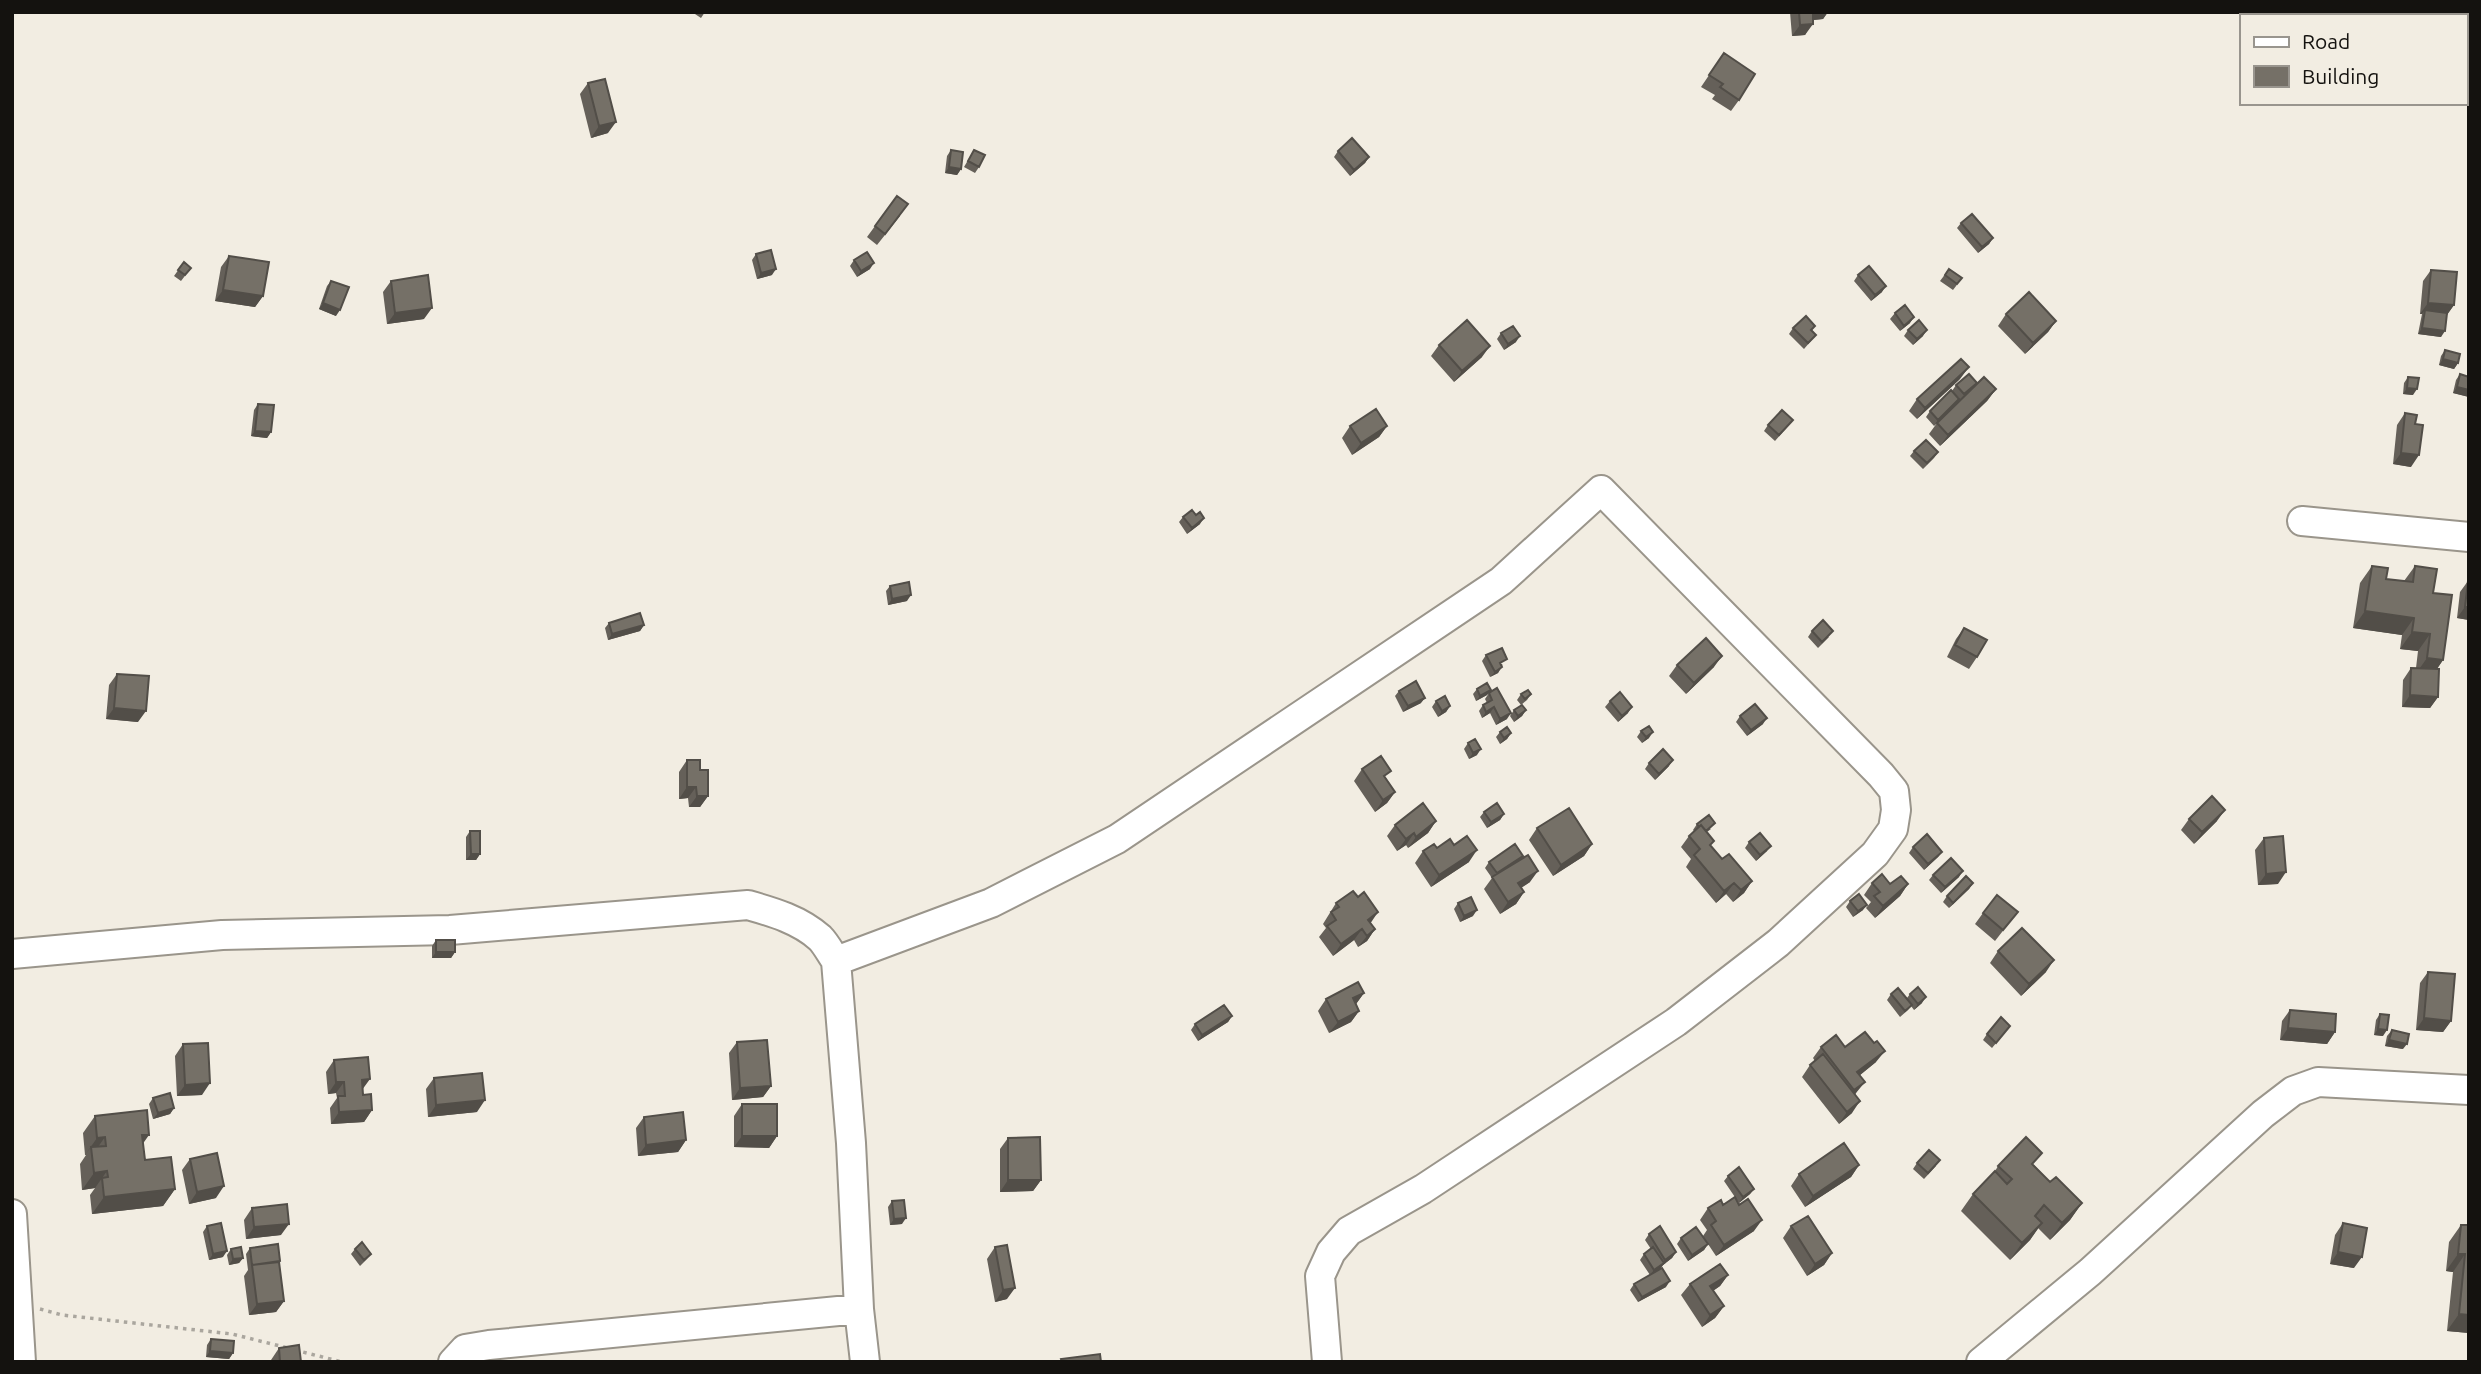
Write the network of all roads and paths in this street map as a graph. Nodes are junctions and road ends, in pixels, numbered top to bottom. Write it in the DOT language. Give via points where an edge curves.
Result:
graph roads {
  1 [pos="2302,522"];
  2 [pos="2469,537"];
  3 [pos="12,954"];
  4 [pos="836,961"];
  5 [pos="2469,1090"];
  6 [pos="12,1214"];
  7 [pos="18,1302"];
  8 [pos="859,1309"];
  9 [pos="20,1362"];
  10 [pos="342,1362"];
  11 [pos="453,1362"];
  12 [pos="865,1362"];
  13 [pos="1326,1362"];
  14 [pos="1981,1362"];
  1 -- 2 [label="street"];
  3 -- 4 [label="street" via="222,935 450,930 748,905 801,925 821,939"];
  4 -- 8 [label="street"];
  4 -- 13 [label="street" via="991,903 1117,839 1501,581 1601,490 1881,775 1894,791 1893,829 1875,854 1778,943 1676,1022 1423,1189 1349,1231 1331,1252 1320,1276"];
  5 -- 14 [label="street" via="2318,1082 2293,1091 2090,1272"];
  6 -- 7 [label="street"];
  7 -- 9 [label="street"];
  7 -- 10 [label="path" via="62,1315 232,1334"];
  8 -- 11 [label="street" via="489,1345 465,1349"];
  8 -- 12 [label="street"];
}
